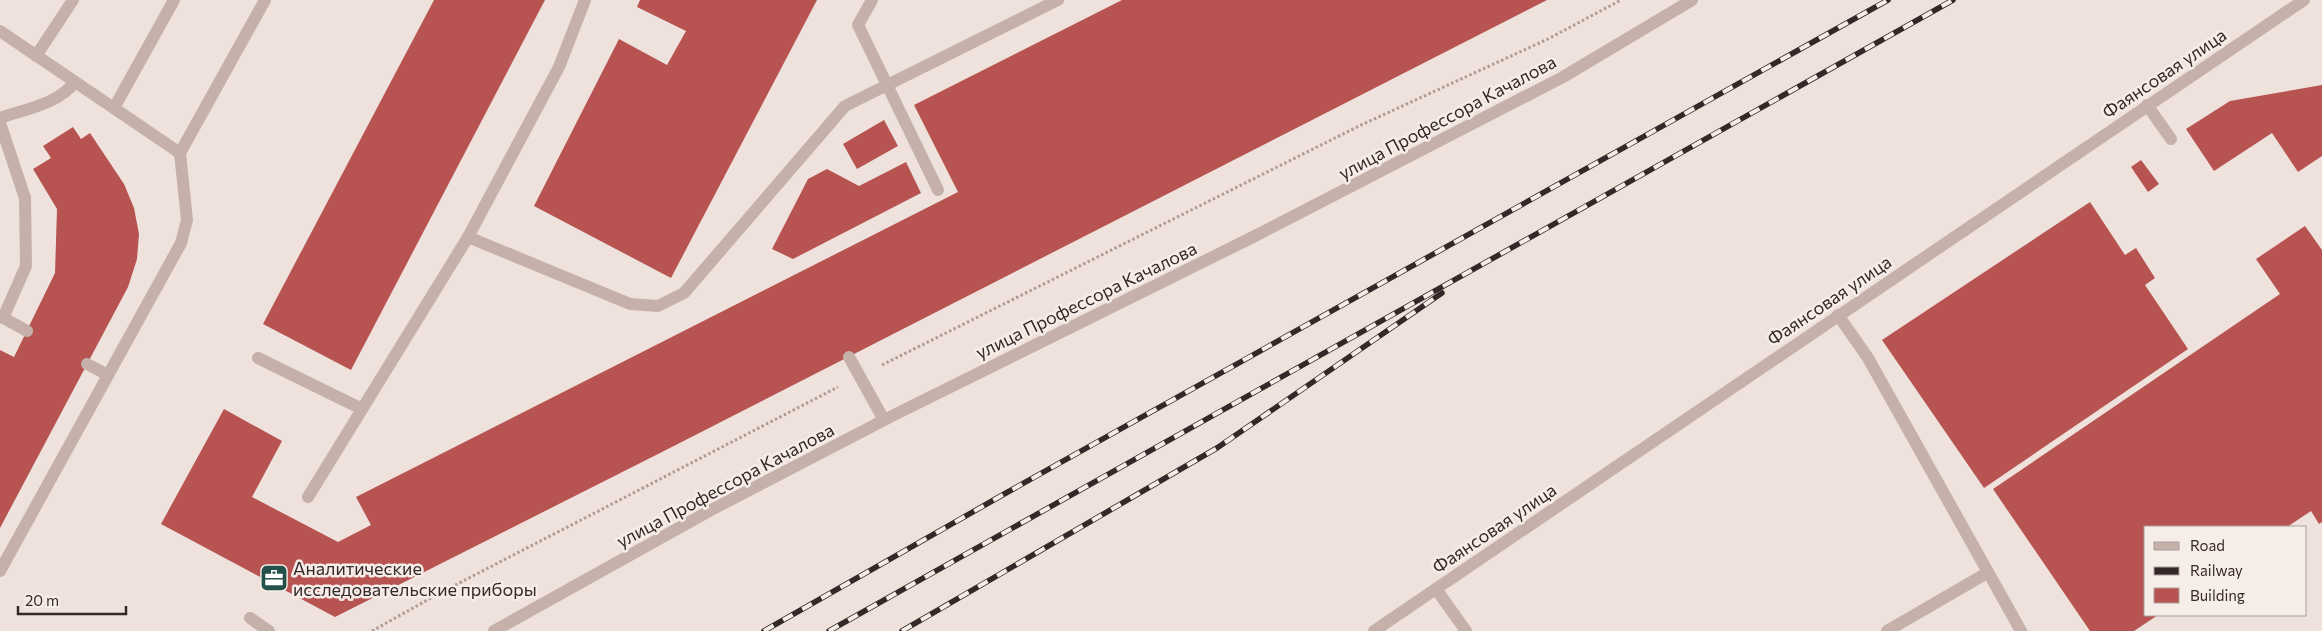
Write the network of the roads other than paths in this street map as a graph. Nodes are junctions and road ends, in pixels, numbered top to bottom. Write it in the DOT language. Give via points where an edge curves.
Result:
graph roads {
  1 [pos="73,0"];
  2 [pos="174,0"];
  3 [pos="265,0"];
  4 [pos="585,0"];
  5 [pos="872,0"];
  6 [pos="1058,0"];
  7 [pos="1692,0"];
  8 [pos="2304,0"];
  9 [pos="0,31"];
  10 [pos="36,56"];
  11 [pos="75,82"];
  12 [pos="886,86"];
  13 [pos="2147,105"];
  14 [pos="114,108"];
  15 [pos="0,118"];
  16 [pos="0,123"];
  17 [pos="2172,139"];
  18 [pos="180,153"];
  19 [pos="938,190"];
  20 [pos="468,237"];
  21 [pos="1838,315"];
  22 [pos="2,317"];
  23 [pos="27,331"];
  24 [pos="849,357"];
  25 [pos="258,358"];
  26 [pos="87,364"];
  27 [pos="108,375"];
  28 [pos="362,409"];
  29 [pos="884,420"];
  30 [pos="308,497"];
  31 [pos="0,571"];
  32 [pos="1987,573"];
  33 [pos="1436,589"];
  34 [pos="250,618"];
  35 [pos="269,631"];
  36 [pos="494,631"];
  37 [pos="1374,631"];
  38 [pos="1466,631"];
  39 [pos="1887,631"];
  40 [pos="2021,631"];
  1 -- 10 [label="street"];
  2 -- 14 [label="street"];
  3 -- 18 [label="street"];
  4 -- 20 [label="street" via="558,67"];
  5 -- 12 [label="street" via="858,25"];
  6 -- 12 [label="street"];
  7 -- 29 [label="street, улица Профессора Качалова" via="1563,77"];
  8 -- 13 [label="street, Фаянсовая улица"];
  9 -- 10 [label="street"];
  10 -- 11 [label="street"];
  11 -- 14 [label="street"];
  11 -- 15 [label="street" via="57,99"];
  12 -- 19 [label="street"];
  12 -- 20 [label="street" via="845,106 684,293 658,306 630,304"];
  13 -- 17 [label="street"];
  13 -- 21 [label="street, Фаянсовая улица"];
  14 -- 18 [label="street"];
  16 -- 22 [label="street" via="25,198 26,266"];
  18 -- 27 [label="street" via="187,220 181,243"];
  20 -- 28 [label="street"];
  21 -- 32 [label="street" via="1868,358"];
  21 -- 33 [label="street, Фаянсовая улица"];
  22 -- 23 [label="street"];
  24 -- 29 [label="street"];
  25 -- 28 [label="street"];
  26 -- 27 [label="street"];
  27 -- 31 [label="street"];
  28 -- 30 [label="street"];
  29 -- 36 [label="street, улица Профессора Качалова" via="711,510"];
  32 -- 39 [label="street"];
  32 -- 40 [label="street"];
  33 -- 37 [label="street, Фаянсовая улица"];
  33 -- 38 [label="street"];
  34 -- 35 [label="street"];
}
